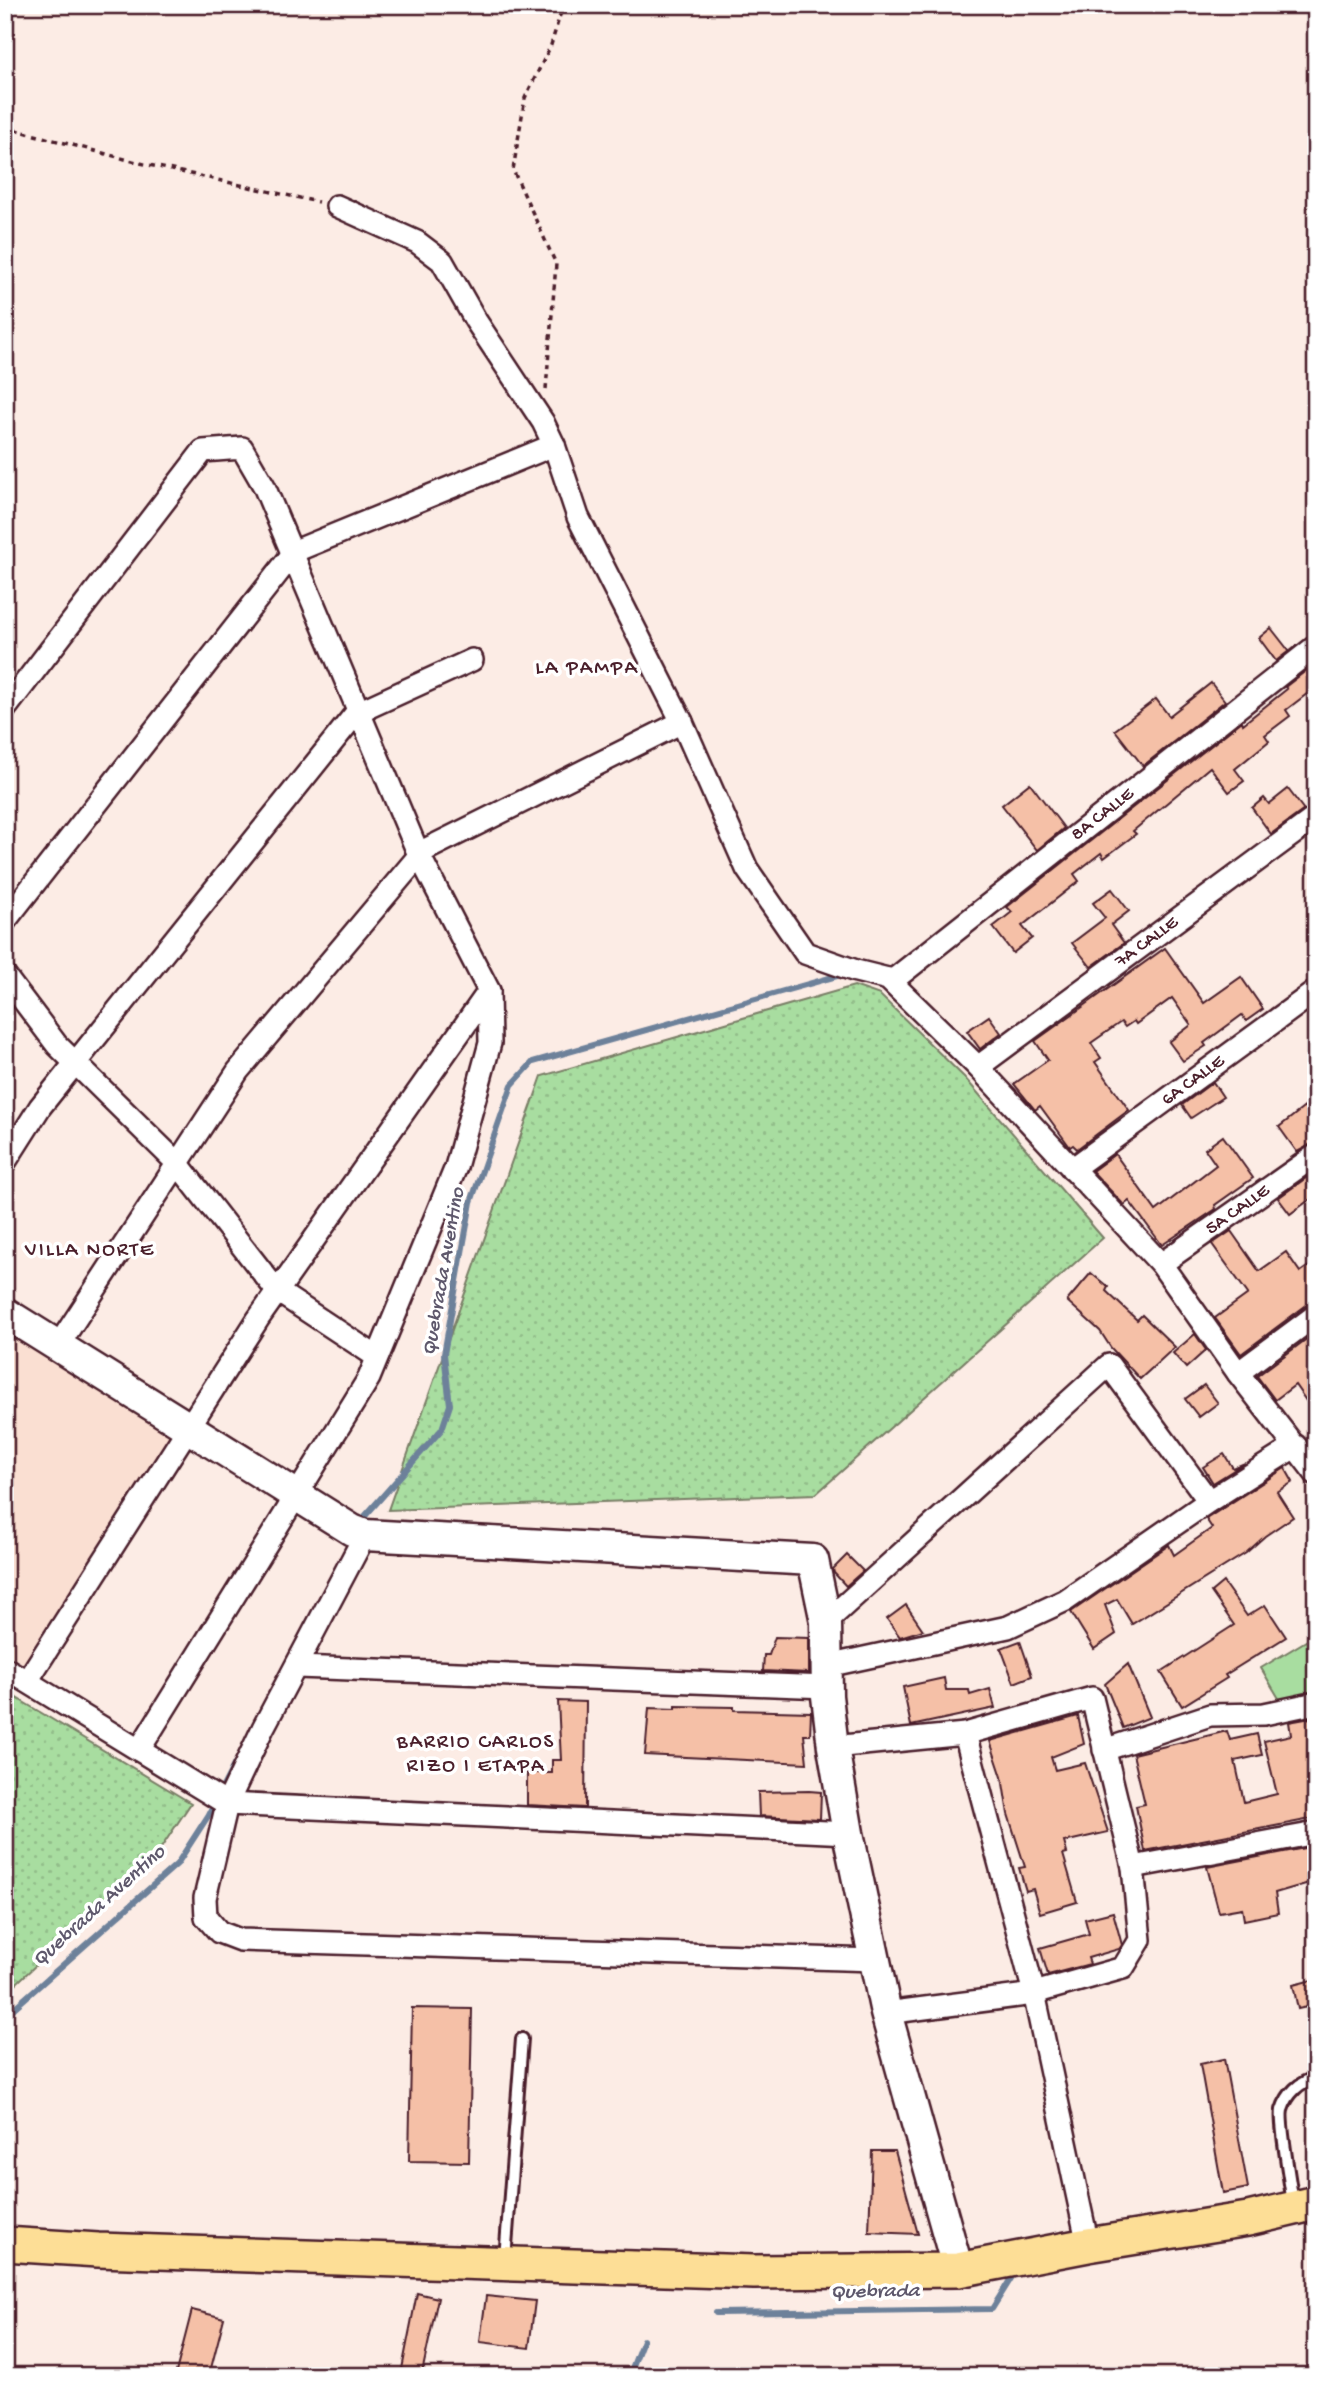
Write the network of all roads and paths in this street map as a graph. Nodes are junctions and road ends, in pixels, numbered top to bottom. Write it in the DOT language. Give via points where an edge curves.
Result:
graph roads {
  1 [pos="563,5"];
  2 [pos="5,127"];
  3 [pos="337,206"];
  4 [pos="543,422"];
  5 [pos="554,445"];
  6 [pos="292,554"];
  7 [pos="1316,646"];
  8 [pos="472,660"];
  9 [pos="5,709"];
  10 [pos="358,712"];
  11 [pos="682,722"];
  12 [pos="1316,817"];
  13 [pos="419,855"];
  14 [pos="5,921"];
  15 [pos="5,976"];
  16 [pos="888,979"];
  17 [pos="1316,990"];
  18 [pos="489,991"];
  19 [pos="76,1063"];
  20 [pos="978,1067"];
  21 [pos="1316,1155"];
  22 [pos="5,1162"];
  23 [pos="177,1164"];
  24 [pos="1072,1169"];
  25 [pos="1161,1264"];
  26 [pos="277,1291"];
  27 [pos="5,1314"];
  28 [pos="1316,1315"];
  29 [pos="58,1346"];
  30 [pos="377,1357"];
  31 [pos="1238,1373"];
  32 [pos="188,1428"];
  33 [pos="1296,1446"];
  34 [pos="1316,1474"];
  35 [pos="296,1495"];
  36 [pos="1209,1501"];
  37 [pos="365,1535"];
  38 [pos="826,1622"];
  39 [pos="296,1667"];
  40 [pos="5,1668"];
  41 [pos="827,1676"];
  42 [pos="27,1681"];
  43 [pos="1316,1703"];
  44 [pos="965,1734"];
  45 [pos="833,1747"];
  46 [pos="139,1750"];
  47 [pos="1104,1750"];
  48 [pos="227,1804"];
  49 [pos="848,1833"];
  50 [pos="1316,1833"];
  51 [pos="1133,1867"];
  52 [pos="875,1960"];
  53 [pos="1034,1994"];
  54 [pos="886,2014"];
  55 [pos="522,2039"];
  56 [pos="1316,2078"];
  57 [pos="1305,2205"];
  58 [pos="5,2244"];
  59 [pos="1088,2245"];
  60 [pos="505,2264"];
  61 [pos="958,2270"];
  1 -- 4 [label="path" via="551,45 525,98 513,170 556,264"];
  2 -- 3 [label="path" via="140,163"];
  3 -- 4 [label="street" via="417,242 442,261"];
  4 -- 5 [label="street"];
  5 -- 6 [label="street"];
  5 -- 11 [label="street" via="578,517"];
  6 -- 9 [label="street" via="264,486 242,448 203,451"];
  6 -- 10 [label="street"];
  6 -- 14 [label="street"];
  7 -- 16 [label="street, 8A CALLE" via="892,981"];
  8 -- 10 [label="street"];
  10 -- 13 [label="street"];
  10 -- 19 [label="street"];
  11 -- 13 [label="street"];
  11 -- 16 [label="street" via="747,869 806,953"];
  12 -- 20 [label="street, 7A CALLE"];
  13 -- 18 [label="street"];
  13 -- 23 [label="street" via="238,1071"];
  15 -- 19 [label="street"];
  16 -- 20 [label="street"];
  17 -- 24 [label="street, 6A CALLE"];
  18 -- 26 [label="street"];
  18 -- 30 [label="street" via="490,1043 456,1167"];
  19 -- 22 [label="street" via="40,1107"];
  19 -- 23 [label="street"];
  20 -- 24 [label="street"];
  21 -- 25 [label="street, 5A CALLE"];
  23 -- 26 [label="street"];
  23 -- 29 [label="street"];
  24 -- 25 [label="street"];
  25 -- 31 [label="street"];
  26 -- 30 [label="street"];
  26 -- 32 [label="street"];
  27 -- 29 [label="street"];
  28 -- 31 [label="street"];
  29 -- 32 [label="street"];
  30 -- 35 [label="street" via="369,1378"];
  31 -- 33 [label="street"];
  32 -- 35 [label="street"];
  32 -- 42 [label="street"];
  33 -- 34 [label="street"];
  33 -- 36 [label="street"];
  35 -- 37 [label="street"];
  35 -- 46 [label="street"];
  36 -- 38 [label="street" via="1109,1365"];
  36 -- 41 [label="street" via="1066,1600 1008,1627"];
  37 -- 38 [label="street" via="813,1560"];
  37 -- 39 [label="street"];
  38 -- 41 [label="street"];
  39 -- 41 [label="street"];
  39 -- 48 [label="street"];
  40 -- 42 [label="street"];
  41 -- 45 [label="street"];
  42 -- 46 [label="street"];
  43 -- 47 [label="street" via="1264,1714 1210,1715"];
  44 -- 45 [label="street"];
  44 -- 47 [label="street" via="1092,1698"];
  44 -- 53 [label="street"];
  45 -- 49 [label="street"];
  46 -- 48 [label="street"];
  47 -- 51 [label="street"];
  48 -- 49 [label="street"];
  48 -- 52 [label="street" via="205,1898 206,1917 219,1932 240,1940"];
  49 -- 52 [label="street"];
  50 -- 51 [label="street"];
  51 -- 53 [label="street" via="1140,1940 1123,1968"];
  52 -- 54 [label="street"];
  53 -- 54 [label="street"];
  53 -- 59 [label="street"];
  54 -- 61 [label="street"];
  55 -- 60 [label="lane"];
  56 -- 57 [label="lane" via="1304,2080 1281,2112"];
  57 -- 59 [label="main road"];
  58 -- 60 [label="main road"];
  59 -- 61 [label="main road"];
  60 -- 61 [label="main road" via="754,2272"];
}
